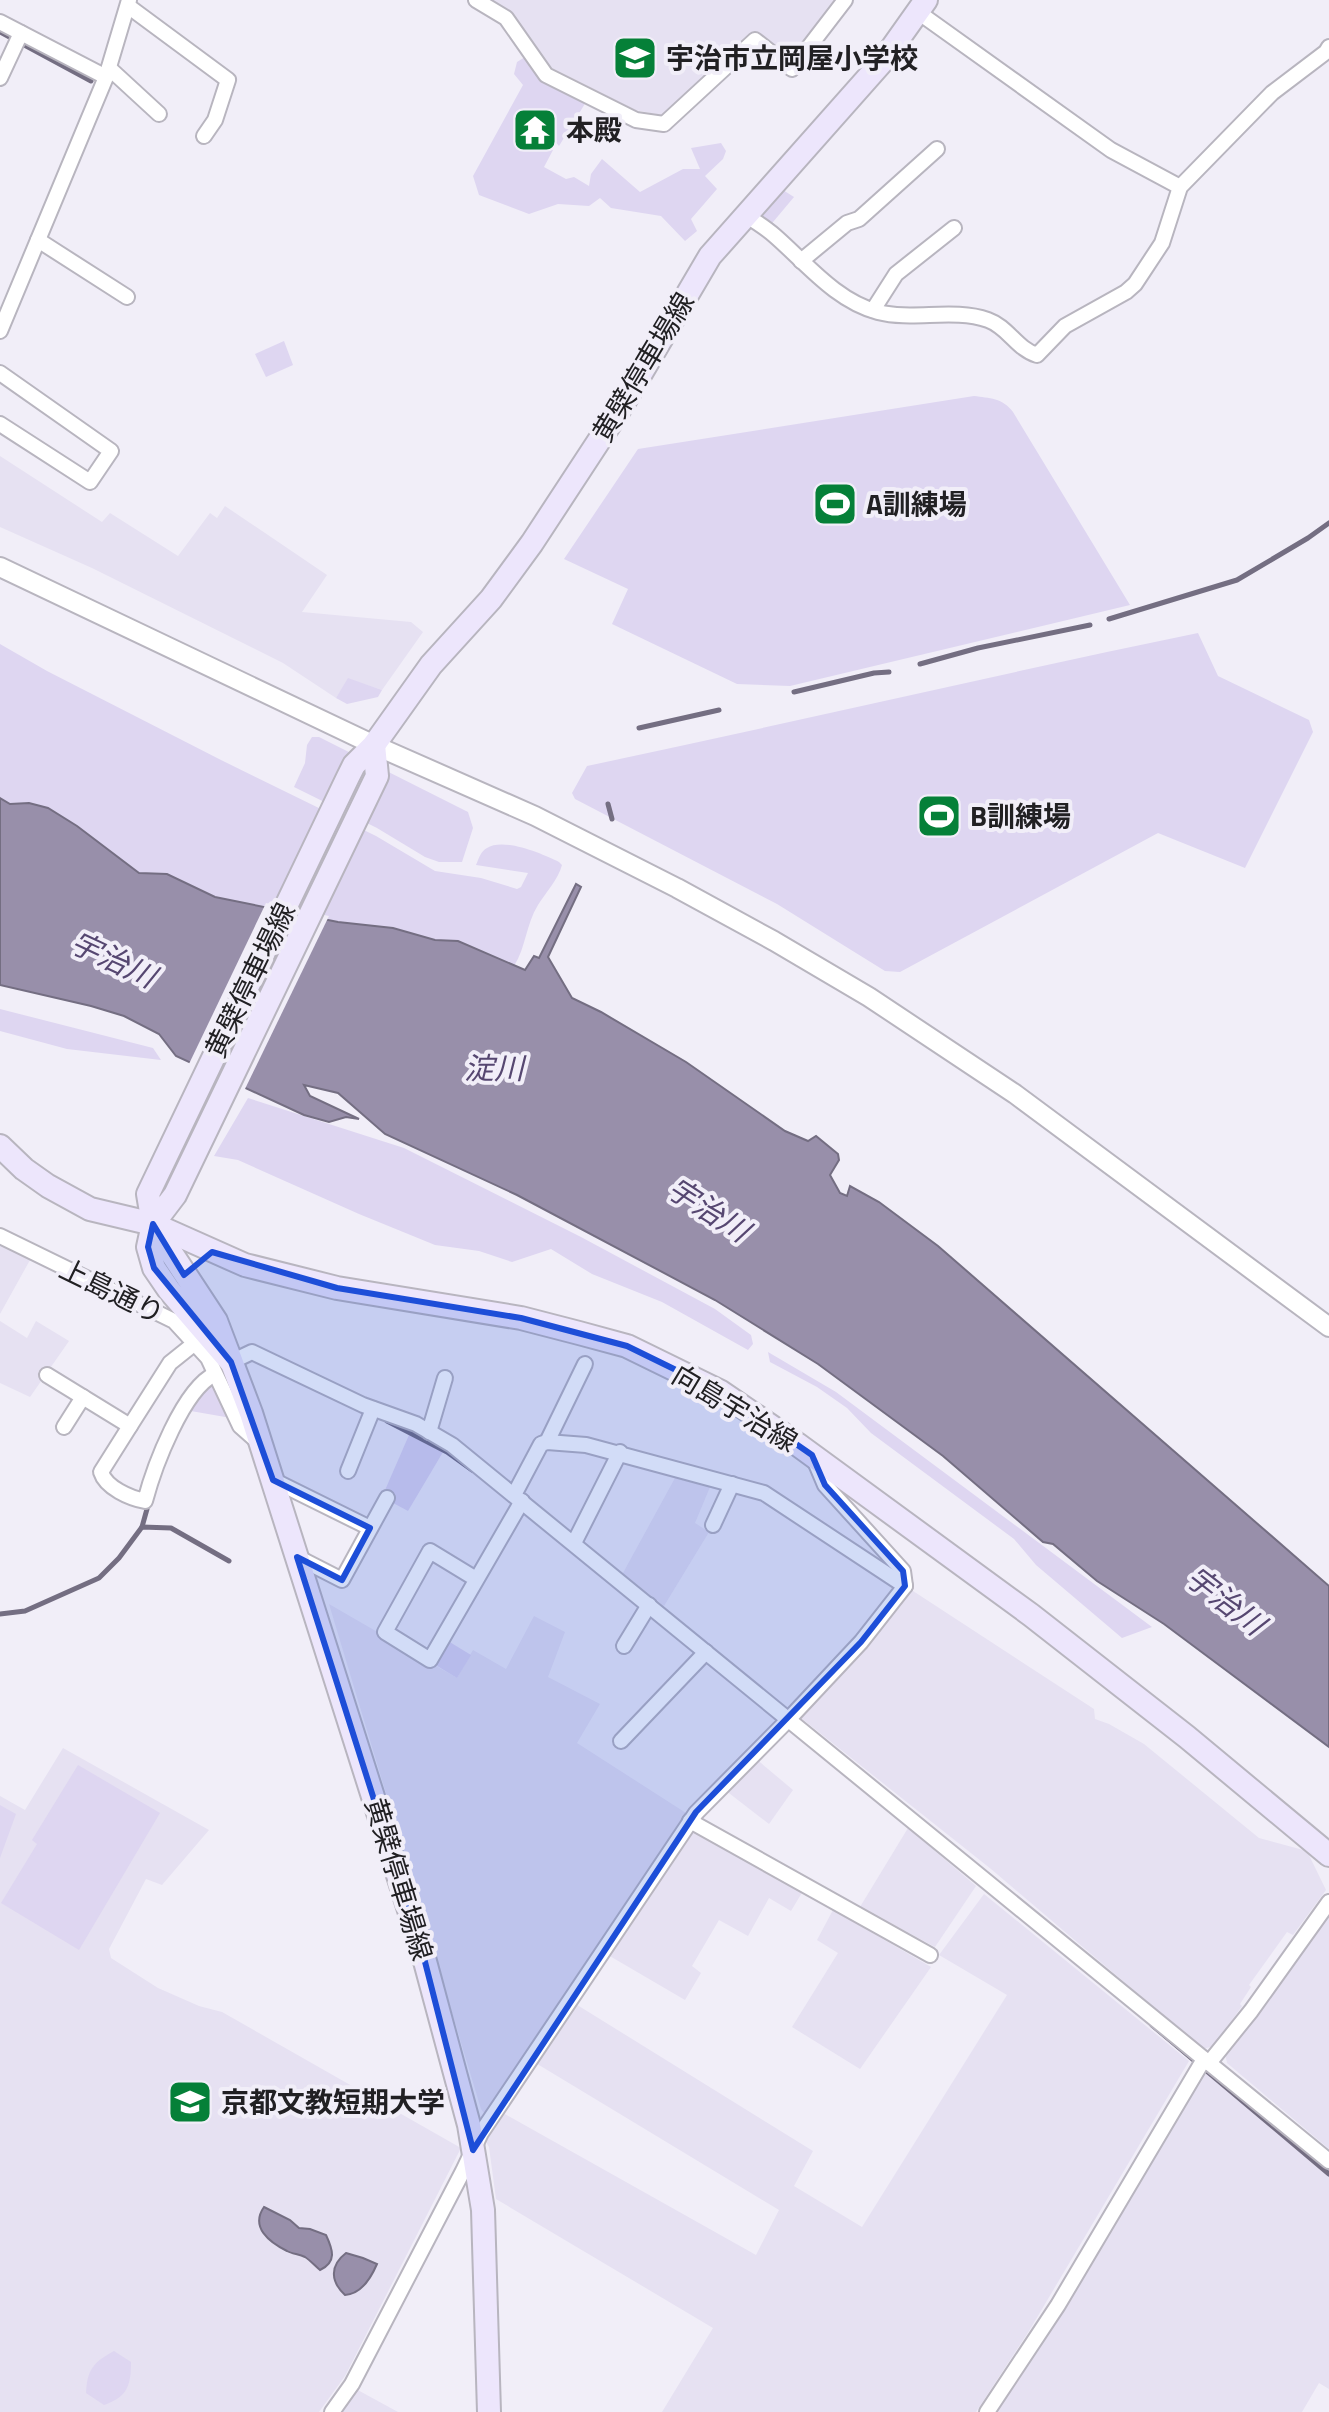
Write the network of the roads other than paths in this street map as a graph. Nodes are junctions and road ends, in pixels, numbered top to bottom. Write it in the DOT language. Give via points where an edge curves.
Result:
graph roads {
  1 [pos="476,0"];
  2 [pos="845,0"];
  3 [pos="128,3"];
  4 [pos="922,6"];
  5 [pos="0,22"];
  6 [pos="18,39"];
  7 [pos="1329,47"];
  8 [pos="107,72"];
  9 [pos="0,78"];
  10 [pos="159,114"];
  11 [pos="204,136"];
  12 [pos="937,149"];
  13 [pos="1180,187"];
  14 [pos="745,215"];
  15 [pos="954,228"];
  16 [pos="38,240"];
  17 [pos="801,261"];
  18 [pos="127,297"];
  19 [pos="873,310"];
  20 [pos="0,331"];
  21 [pos="0,373"];
  22 [pos="0,424"];
  23 [pos="0,567"];
  24 [pos="374,745"];
  25 [pos="367,765"];
  26 [pos="0,1146"];
  27 [pos="153,1224"];
  28 [pos="0,1236"];
  29 [pos="212,1252"];
  30 [pos="189,1282"];
  31 [pos="1329,1327"];
  32 [pos="195,1343"];
  33 [pos="585,1364"];
  34 [pos="223,1368"];
  35 [pos="47,1375"];
  36 [pos="445,1378"];
  37 [pos="83,1397"];
  38 [pos="373,1410"];
  39 [pos="130,1426"];
  40 [pos="64,1427"];
  41 [pos="429,1432"];
  42 [pos="547,1442"];
  43 [pos="620,1452"];
  44 [pos="812,1455"];
  45 [pos="348,1471"];
  46 [pos="273,1480"];
  47 [pos="732,1484"];
  48 [pos="387,1498"];
  49 [pos="519,1499"];
  50 [pos="713,1525"];
  51 [pos="370,1528"];
  52 [pos="574,1543"];
  53 [pos="297,1557"];
  54 [pos="476,1579"];
  55 [pos="905,1586"];
  56 [pos="649,1606"];
  57 [pos="624,1646"];
  58 [pos="706,1652"];
  59 [pos="788,1720"];
  60 [pos="621,1741"];
  61 [pos="690,1821"];
  62 [pos="1329,1855"];
  63 [pos="1329,1902"];
  64 [pos="930,1955"];
  65 [pos="1206,2061"];
  66 [pos="473,2150"];
  67 [pos="1329,2161"];
  68 [pos="332,2412"];
  69 [pos="489,2412"];
  70 [pos="987,2412"];
  1 -- 2 [label="street" via="506,18 546,75 636,120 664,124 755,40 792,69"];
  3 -- 8 [label="street"];
  3 -- 11 [label="street" via="228,80"];
  4 -- 13 [label="street" via="1111,150"];
  4 -- 14 [label="main road, 黄檗停車場線" via="847,104"];
  5 -- 6 [label="street"];
  6 -- 8 [label="street"];
  6 -- 9 [label="street"];
  7 -- 13 [label="street" via="1272,93"];
  8 -- 10 [label="street"];
  8 -- 16 [label="street"];
  12 -- 17 [label="street" via="859,219"];
  13 -- 19 [label="street" via="1162,243 1135,284 1065,326 1037,355 985,319"];
  14 -- 17 [label="street"];
  14 -- 24 [label="main road, 黄檗停車場線" via="704,265 623,404 532,543 491,599 431,665"];
  15 -- 19 [label="street" via="896,274"];
  16 -- 18 [label="street"];
  16 -- 20 [label="street"];
  17 -- 19 [label="street" via="827,284"];
  21 -- 22 [label="street" via="111,451 90,482"];
  23 -- 24 [label="street"];
  24 -- 25 [label="main road, 黄檗停車場線"];
  24 -- 31 [label="street" via="535,816 677,888 869,997 1015,1094"];
  25 -- 27 [label="main road, 黄檗停車場線" via="348,777 148,1194"];
  25 -- 27 [label="main road, 黄檗停車場線" via="377,776 169,1204"];
  26 -- 27 [label="main road, 向島宇治線" via="48,1186 90,1209"];
  27 -- 29 [label="main road, 向島宇治線"];
  27 -- 30 [label="main road, 黄檗停車場線"];
  27 -- 34 [label="main road, 黄檗停車場線" via="148,1247 154,1268"];
  28 -- 32 [label="street, 上島通り" via="174,1321"];
  29 -- 30 [label="main road" via="195,1265"];
  29 -- 44 [label="main road, 向島宇治線" via="337,1288 521,1318 627,1346 721,1392"];
  30 -- 34 [label="main road, 黄檗停車場線" via="216,1321"];
  32 -- 34 [label="street, 上島通り"];
  32 -- 39 [label="street" via="170,1363"];
  33 -- 42 [label="street"];
  34 -- 38 [label="street" via="252,1352"];
  34 -- 39 [label="street" via="206,1378 186,1403 152,1473 145,1501 104,1480 101,1472"];
  34 -- 46 [label="main road, 黄檗停車場線"];
  35 -- 37 [label="street"];
  36 -- 41 [label="street"];
  37 -- 39 [label="street"];
  37 -- 40 [label="street"];
  38 -- 41 [label="street"];
  38 -- 45 [label="street"];
  41 -- 49 [label="street"];
  42 -- 43 [label="street"];
  42 -- 49 [label="street" via="541,1444"];
  43 -- 47 [label="street"];
  43 -- 52 [label="street"];
  44 -- 55 [label="street" via="825,1485 903,1571"];
  44 -- 62 [label="main road, 向島宇治線" via="1031,1615"];
  46 -- 51 [label="street"];
  46 -- 53 [label="main road, 黄檗停車場線"];
  47 -- 50 [label="street"];
  47 -- 55 [label="street" via="764,1493"];
  48 -- 51 [label="street"];
  49 -- 52 [label="street"];
  49 -- 54 [label="street"];
  51 -- 53 [label="street" via="342,1580"];
  52 -- 56 [label="street"];
  53 -- 66 [label="main road, 黄檗停車場線" via="423,1954"];
  54 -- 54 [label="street" via="430,1660 385,1632 430,1551"];
  55 -- 59 [label="street"];
  56 -- 57 [label="street"];
  56 -- 58 [label="street"];
  58 -- 59 [label="street"];
  58 -- 60 [label="street"];
  59 -- 61 [label="street"];
  59 -- 65 [label="street"];
  61 -- 64 [label="street"];
  61 -- 66 [label="street"];
  63 -- 65 [label="street" via="1251,2011"];
  65 -- 67 [label="street"];
  65 -- 70 [label="street"];
  66 -- 68 [label="street" via="352,2384"];
  66 -- 69 [label="main road, 黄檗停車場線" via="483,2210"];
}
